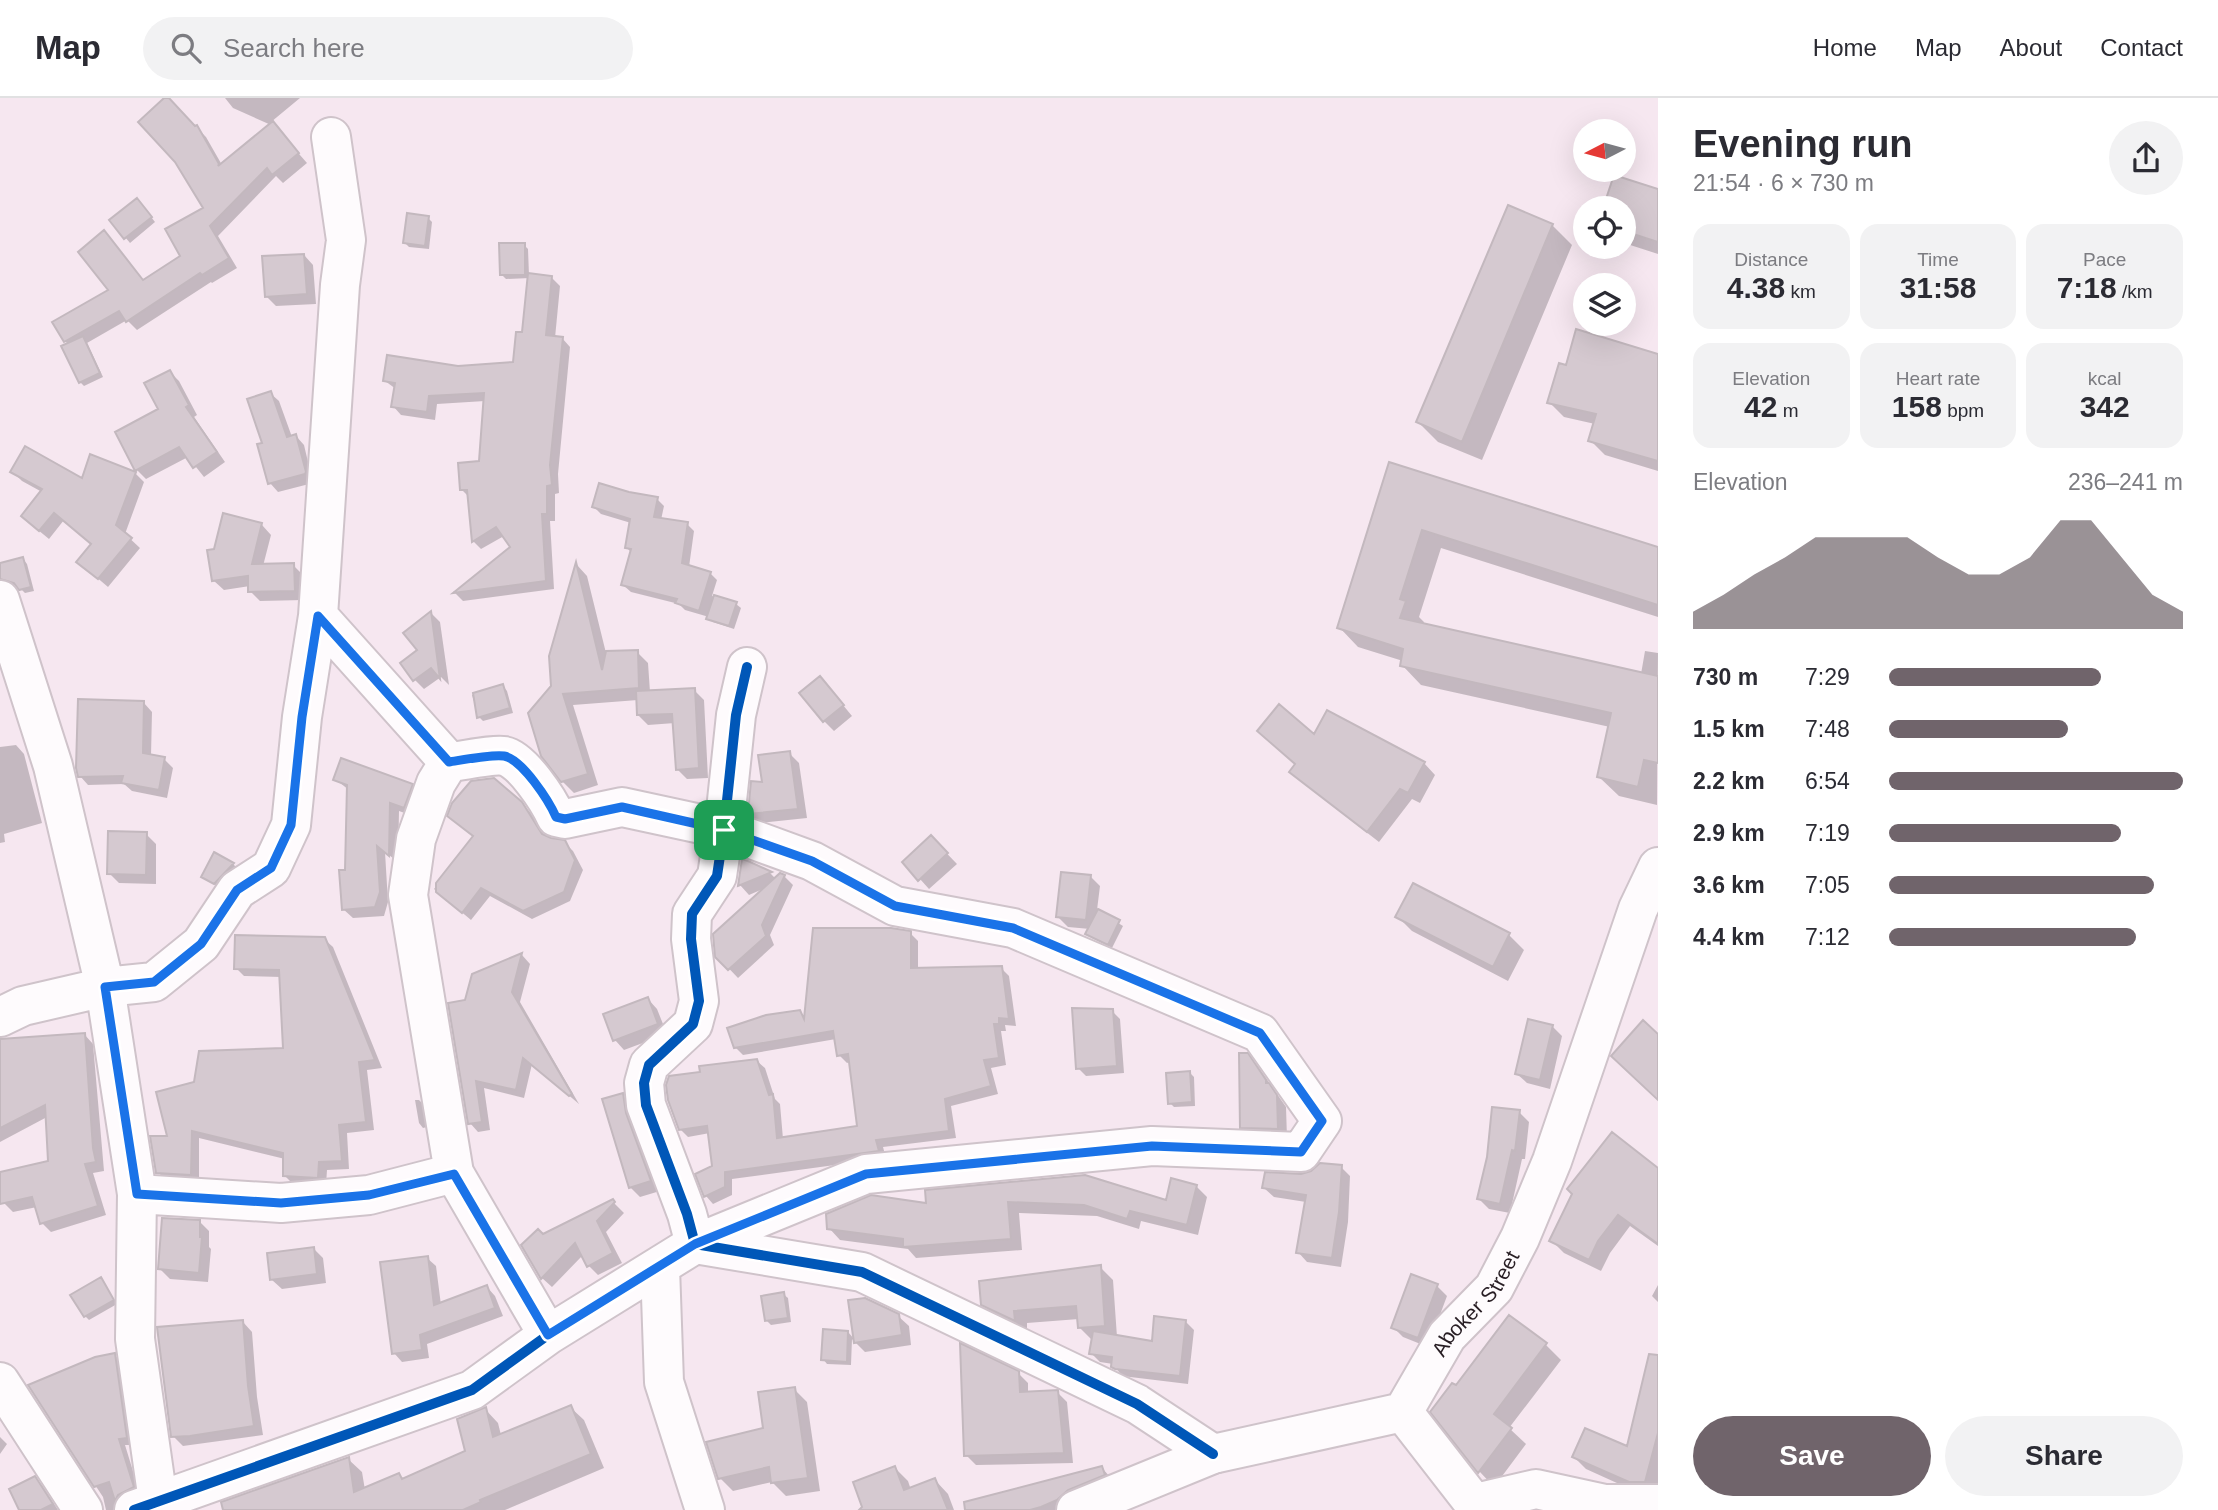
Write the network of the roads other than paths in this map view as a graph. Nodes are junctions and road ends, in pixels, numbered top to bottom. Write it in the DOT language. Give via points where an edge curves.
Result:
graph roads {
  1 [pos="331,137"];
  2 [pos="0,600"];
  3 [pos="318,616"];
  4 [pos="747,667"];
  5 [pos="449,762"];
  6 [pos="724,830"];
  7 [pos="1658,867"];
  8 [pos="105,987"];
  9 [pos="0,1017"];
  10 [pos="454,1174"];
  11 [pos="137,1194"];
  12 [pos="695,1244"];
  13 [pos="660,1267"];
  14 [pos="548,1335"];
  15 [pos="0,1382"];
  16 [pos="1403,1412"];
  17 [pos="1213,1454"];
  18 [pos="1658,1504"];
  19 [pos="146,1506"];
  20 [pos="83,1510"];
  21 [pos="705,1510"];
  22 [pos="1076,1510"];
  1 -- 3 [label="street" via="346,240"];
  2 -- 8 [label="street" via="52,766"];
  3 -- 5 [label="street"];
  3 -- 8 [label="street" via="291,825 271,868 237,890 201,944 154,982"];
  4 -- 6 [label="street" via="736,715"];
  5 -- 6 [label="street" via="504,756 517,764 548,800 556,817 622,807"];
  5 -- 10 [label="street" via="436,783 416,839 408,895"];
  6 -- 12 [label="street" via="717,876 692,914 699,1001 693,1024 649,1065 644,1083 646,1105"];
  6 -- 12 [label="street" via="812,861 895,906 1013,928 1260,1033 1322,1121 1301,1152 1152,1146 866,1174"];
  7 -- 16 [label="street, Aboker Street" via="1638,909 1552,1161 1520,1238 1494,1288 1447,1336"];
  8 -- 9 [label="street" via="23,1006"];
  8 -- 11 [label="street"];
  10 -- 11 [label="street" via="369,1195 281,1203"];
  10 -- 14 [label="street"];
  11 -- 19 [label="street" via="135,1339"];
  12 -- 13 [label="street"];
  12 -- 17 [label="street" via="862,1272 1137,1404"];
  13 -- 14 [label="street"];
  13 -- 21 [label="street" via="664,1382"];
  14 -- 19 [label="street" via="472,1390"];
  15 -- 20 [label="street"];
  16 -- 17 [label="street"];
  16 -- 18 [label="street" via="1469,1497 1480,1502 1536,1489 1605,1504"];
  17 -- 22 [label="street"];
}
